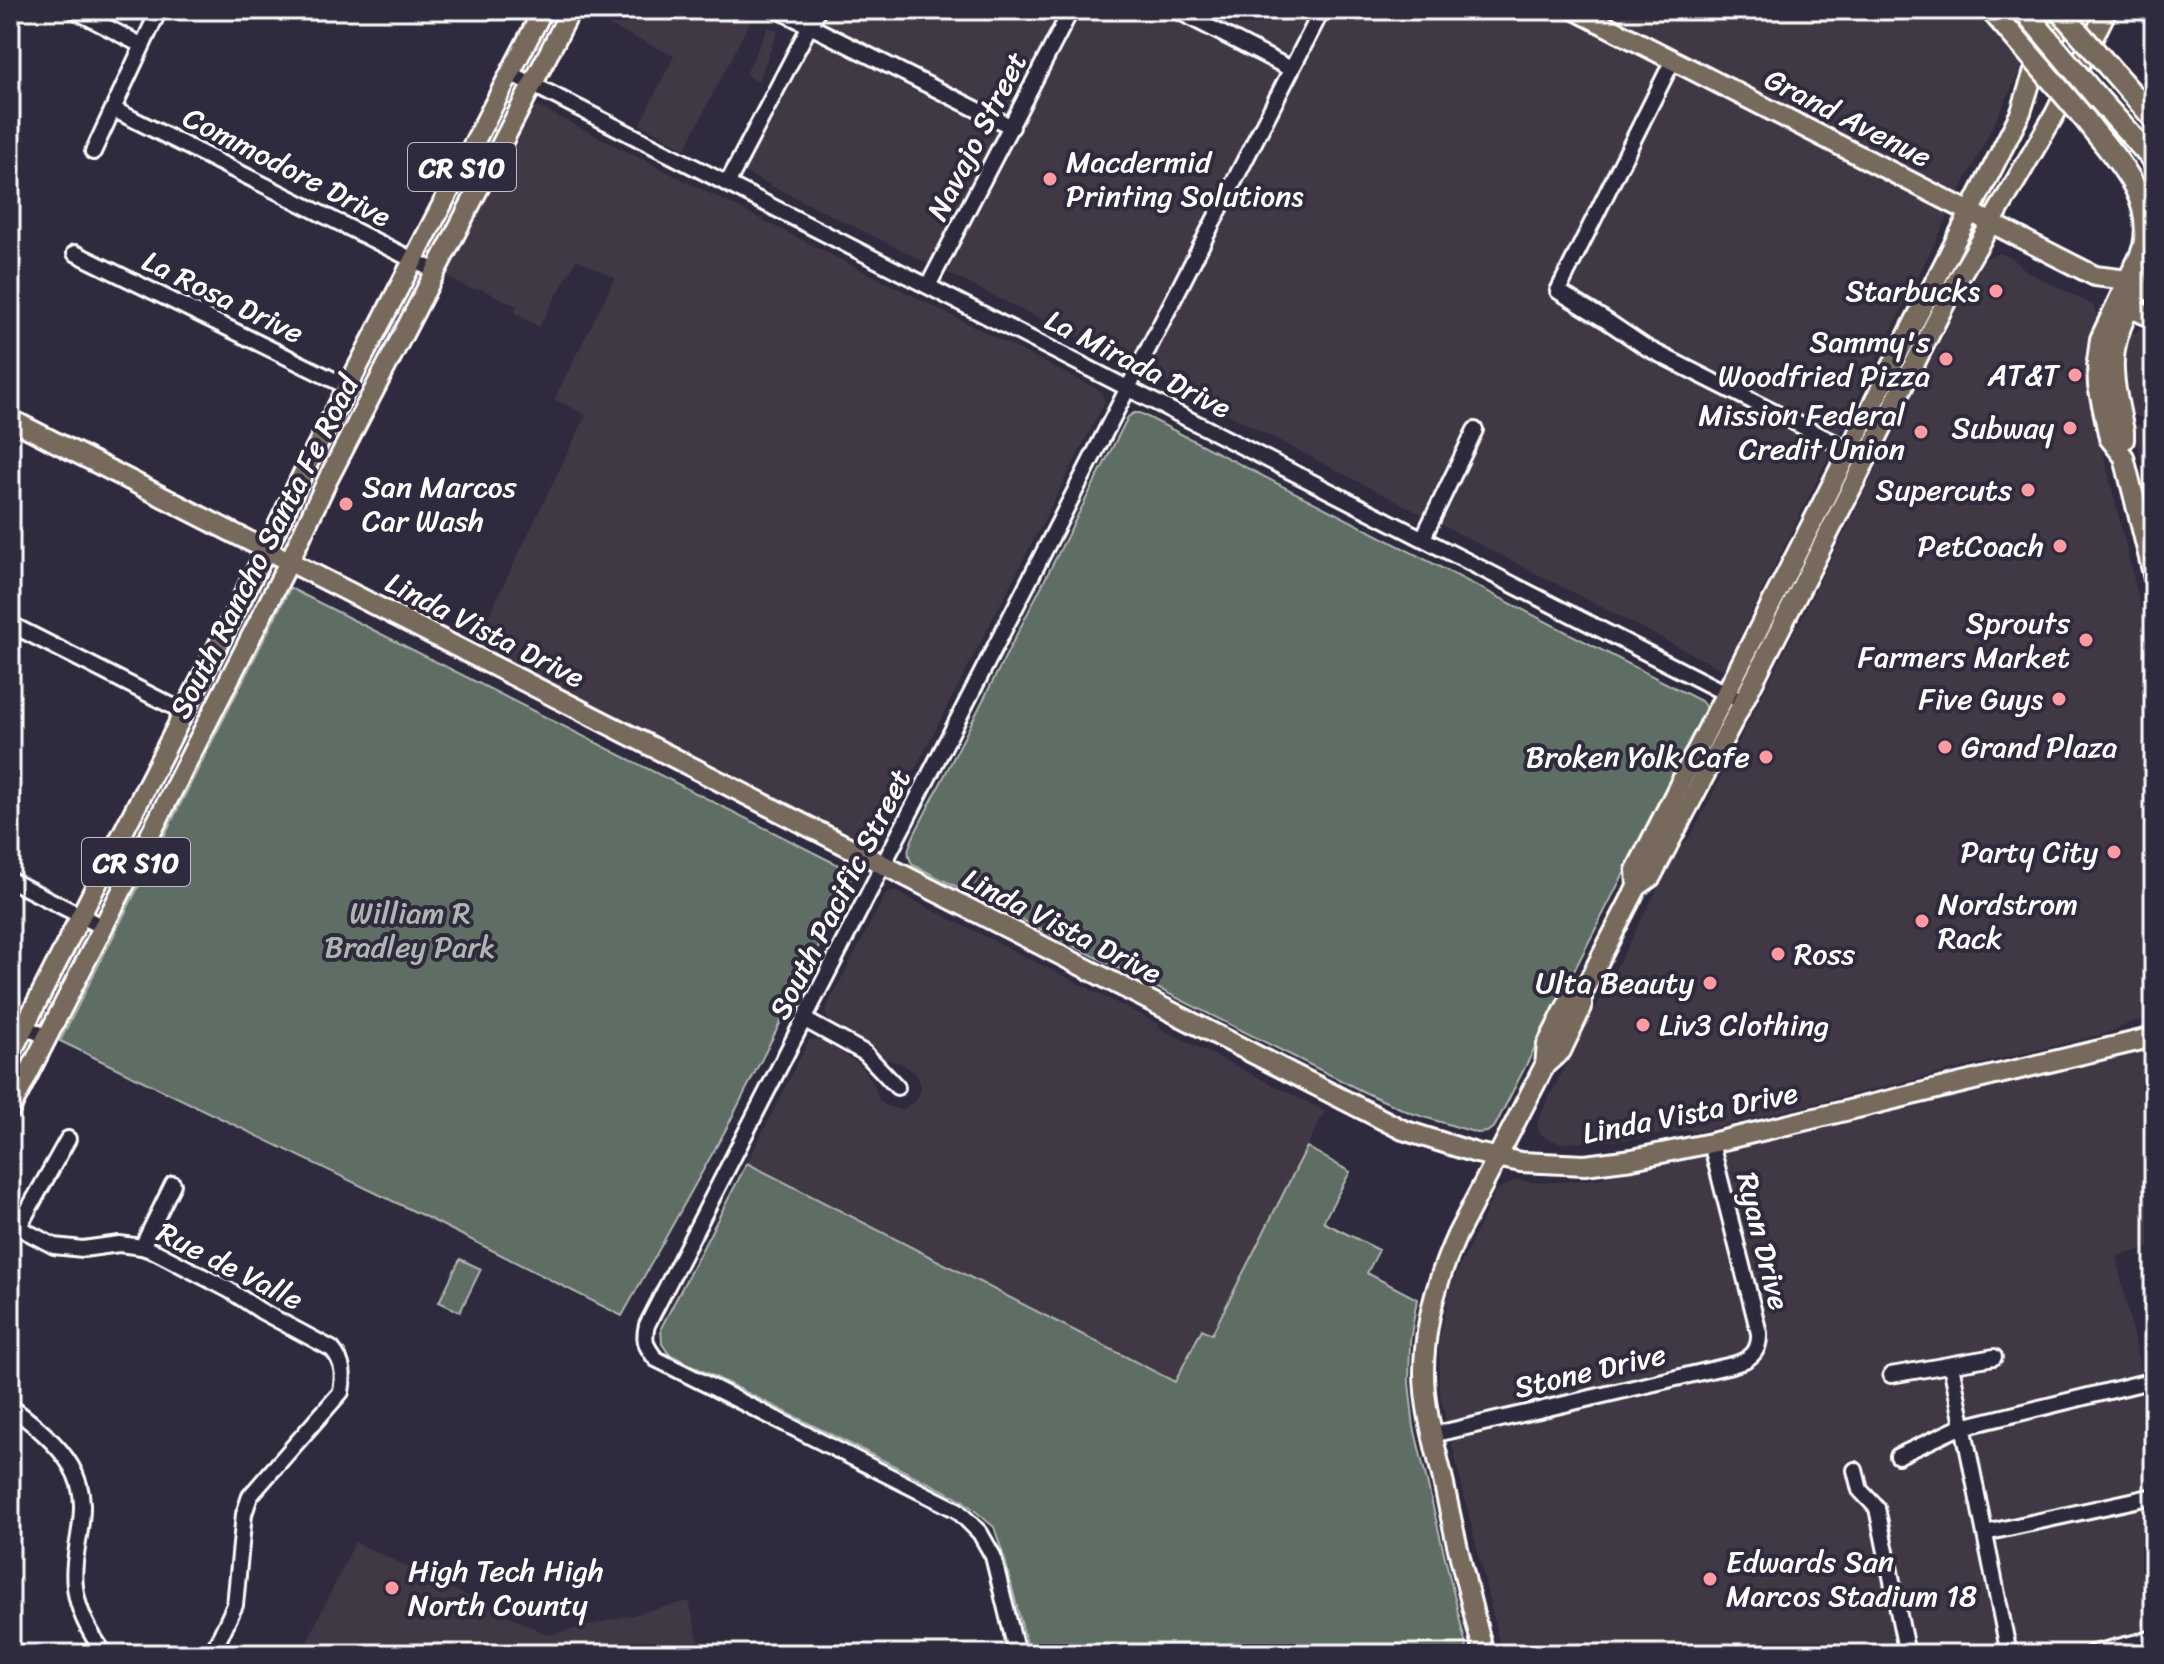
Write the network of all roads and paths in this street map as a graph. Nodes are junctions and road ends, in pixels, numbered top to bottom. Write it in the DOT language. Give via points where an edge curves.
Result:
graph roads {
  1 [pos="74,10"];
  2 [pos="159,10"];
  3 [pos="543,10"];
  4 [pos="571,10"];
  5 [pos="778,10"];
  6 [pos="818,10"];
  7 [pos="1071,10"];
  8 [pos="1176,10"];
  9 [pos="1322,10"];
  10 [pos="1575,10"];
  11 [pos="1991,10"];
  12 [pos="2059,10"];
  13 [pos="2069,10"];
  14 [pos="2107,10"];
  15 [pos="2025,12"];
  16 [pos="810,26"];
  17 [pos="141,45"];
  18 [pos="1673,60"];
  19 [pos="1291,69"];
  20 [pos="510,73"];
  21 [pos="532,85"];
  22 [pos="115,110"];
  23 [pos="2154,119"];
  24 [pos="1012,127"];
  25 [pos="93,152"];
  26 [pos="2154,161"];
  27 [pos="727,184"];
  28 [pos="1970,211"];
  29 [pos="1992,222"];
  30 [pos="75,253"];
  31 [pos="413,260"];
  32 [pos="435,271"];
  33 [pos="2095,276"];
  34 [pos="2144,284"];
  35 [pos="928,286"];
  36 [pos="2123,304"];
  37 [pos="2154,319"];
  38 [pos="348,387"];
  39 [pos="1128,388"];
  40 [pos="10,419"];
  41 [pos="1475,430"];
  42 [pos="1849,450"];
  43 [pos="1423,538"];
  44 [pos="266,551"];
  45 [pos="289,562"];
  46 [pos="2154,578"];
  47 [pos="10,624"];
  48 [pos="1734,698"];
  49 [pos="184,712"];
  50 [pos="883,867"];
  51 [pos="10,880"];
  52 [pos="81,916"];
  53 [pos="103,927"];
  54 [pos="805,1020"];
  55 [pos="17,1023"];
  56 [pos="47,1037"];
  57 [pos="2154,1037"];
  58 [pos="10,1055"];
  59 [pos="897,1087"];
  60 [pos="10,1110"];
  61 [pos="68,1139"];
  62 [pos="1711,1143"];
  63 [pos="1498,1158"];
  64 [pos="173,1184"];
  65 [pos="14,1225"];
  66 [pos="142,1247"];
  67 [pos="1755,1352"];
  68 [pos="1994,1357"];
  69 [pos="1951,1365"];
  70 [pos="1891,1375"];
  71 [pos="2154,1380"];
  72 [pos="10,1406"];
  73 [pos="1963,1426"];
  74 [pos="1432,1435"];
  75 [pos="1898,1456"];
  76 [pos="1855,1470"];
  77 [pos="2154,1496"];
  78 [pos="1985,1533"];
  79 [pos="2154,1638"];
  80 [pos="105,1654"];
  81 [pos="212,1654"];
  82 [pos="1017,1654"];
  83 [pos="1484,1654"];
  84 [pos="1907,1654"];
  85 [pos="2009,1654"];
  86 [pos="2090,1654"];
  1 -- 17 [label="street"];
  2 -- 17 [label="street"];
  3 -- 20 [label="main road, South Rancho Santa Fe Road / CR S10"];
  4 -- 21 [label="main road, South Rancho Santa Fe Road / CR S10"];
  5 -- 16 [label="street"];
  6 -- 16 [label="street"];
  7 -- 24 [label="street, Navajo Street"];
  8 -- 19 [label="street"];
  9 -- 19 [label="street, South Pacific Street"];
  10 -- 18 [label="main road, Grand Avenue"];
  11 -- 34 [label="highway, bridge" via="2137,189 2146,230"];
  12 -- 23 [label="highway, bridge"];
  13 -- 28 [label="main road" via="2033,74 2021,112"];
  14 -- 29 [label="main road"];
  15 -- 26 [label="highway, bridge"];
  16 -- 24 [label="street"];
  16 -- 27 [label="street"];
  17 -- 22 [label="street"];
  18 -- 28 [label="main road, Grand Avenue"];
  18 -- 42 [label="street" via="1558,291 1647,348"];
  19 -- 39 [label="street, South Pacific Street"];
  20 -- 21 [label="street, La Mirada Drive"];
  20 -- 31 [label="main road, South Rancho Santa Fe Road / CR S10"];
  21 -- 27 [label="street, La Mirada Drive"];
  21 -- 32 [label="main road, South Rancho Santa Fe Road / CR S10"];
  22 -- 25 [label="street"];
  22 -- 31 [label="street, Commodore Drive"];
  24 -- 35 [label="street, Navajo Street"];
  27 -- 35 [label="street, La Mirada Drive"];
  28 -- 29 [label="main road, Grand Avenue"];
  28 -- 42 [label="main road"];
  29 -- 33 [label="main road, Grand Avenue"];
  29 -- 48 [label="main road"];
  30 -- 38 [label="street, La Rosa Drive"];
  31 -- 32 [label="street, Commodore Drive"];
  31 -- 38 [label="main road, South Rancho Santa Fe Road / CR S10"];
  32 -- 45 [label="main road, South Rancho Santa Fe Road / CR S10"];
  33 -- 34 [label="main road, Grand Avenue"];
  33 -- 36 [label="main road, Grand Avenue"];
  34 -- 36 [label="main road"];
  35 -- 39 [label="street, La Mirada Drive"];
  36 -- 37 [label="main road, Grand Avenue"];
  36 -- 46 [label="main road" via="2100,339 2098,386 2109,438 2124,448"];
  38 -- 44 [label="main road, South Rancho Santa Fe Road / CR S10"];
  39 -- 43 [label="street, La Mirada Drive"];
  39 -- 50 [label="street, South Pacific Street"];
  40 -- 44 [label="main road, Linda Vista Drive"];
  41 -- 43 [label="street"];
  42 -- 48 [label="main road"];
  43 -- 48 [label="street, La Mirada Drive"];
  44 -- 45 [label="main road, Linda Vista Drive"];
  44 -- 49 [label="main road, South Rancho Santa Fe Road / CR S10"];
  45 -- 50 [label="main road, Linda Vista Drive"];
  45 -- 53 [label="main road, South Rancho Santa Fe Road / CR S10"];
  47 -- 49 [label="street"];
  48 -- 63 [label="main road" via="1651,877 1637,887 1582,994 1582,1007 1561,1051 1545,1065"];
  49 -- 52 [label="main road, South Rancho Santa Fe Road / CR S10"];
  50 -- 54 [label="street, South Pacific Street"];
  50 -- 63 [label="main road, Linda Vista Drive" via="1403,1130"];
  51 -- 52 [label="street"];
  52 -- 53 [label="street"];
  52 -- 55 [label="main road, South Rancho Santa Fe Road / CR S10"];
  53 -- 56 [label="main road, South Rancho Santa Fe Road / CR S10"];
  54 -- 59 [label="street" via="865,1053"];
  54 -- 82 [label="street, South Pacific Street" via="647,1325 646,1347 656,1359 957,1510 993,1556"];
  55 -- 56 [label="street"];
  55 -- 58 [label="main road, South Rancho Santa Fe Road / CR S10"];
  56 -- 60 [label="main road, South Rancho Santa Fe Road / CR S10"];
  57 -- 62 [label="main road, Linda Vista Drive"];
  61 -- 65 [label="street"];
  62 -- 63 [label="main road, Linda Vista Drive" via="1585,1165"];
  62 -- 67 [label="street, Ryan Drive" via="1759,1333"];
  63 -- 74 [label="main road" via="1435,1290 1424,1369"];
  64 -- 66 [label="street"];
  65 -- 66 [label="street, Rue de Valle" via="54,1246"];
  66 -- 81 [label="street, Rue de Valle" via="332,1349 344,1374 341,1392 250,1496 235,1605"];
  67 -- 74 [label="street, Stone Drive" via="1740,1363"];
  68 -- 69 [label="street"];
  69 -- 70 [label="street"];
  69 -- 73 [label="street"];
  71 -- 73 [label="street"];
  72 -- 80 [label="street" via="39,1429 77,1480 84,1510 75,1587 82,1615"];
  73 -- 75 [label="street"];
  73 -- 78 [label="street"];
  74 -- 83 [label="main road"];
  76 -- 84 [label="street" via="1860,1490 1877,1508"];
  77 -- 78 [label="street"];
  78 -- 85 [label="street"];
  79 -- 86 [label="street"];
}
